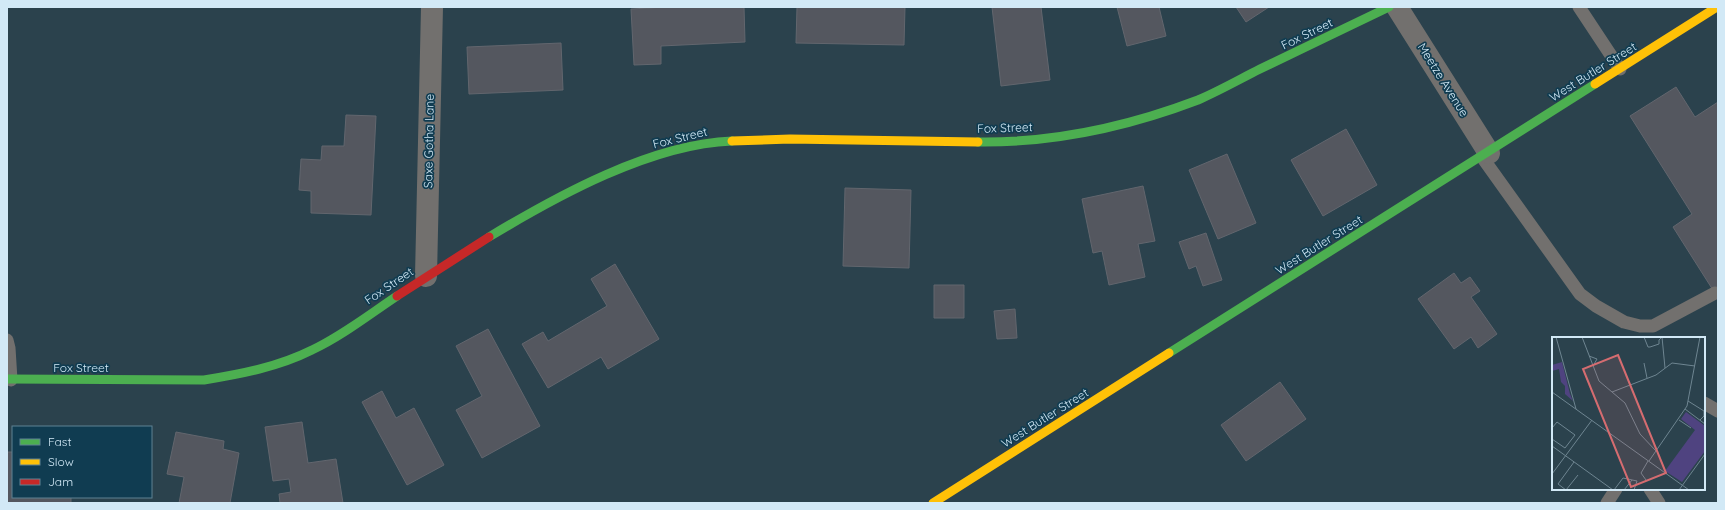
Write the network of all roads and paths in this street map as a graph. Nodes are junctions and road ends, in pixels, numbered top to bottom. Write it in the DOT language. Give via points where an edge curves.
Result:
graph roads {
  1 [pos="432,7"];
  2 [pos="1389,7"];
  3 [pos="1397,7"];
  4 [pos="1579,7"];
  5 [pos="1717,7"];
  6 [pos="1620,69"];
  7 [pos="1486,155"];
  8 [pos="426,276"];
  9 [pos="1715,293"];
  10 [pos="7,340"];
  11 [pos="9,379"];
  12 [pos="1705,404"];
  13 [pos="1718,411"];
  14 [pos="1615,490"];
  15 [pos="1651,490"];
  16 [pos="933,503"];
  17 [pos="1607,503"];
  18 [pos="1659,503"];
  1 -- 8 [label="street, Saxe Gotha Lane"];
  2 -- 8 [label="street, Fox Street" via="1199,99 1101,130 997,142 790,139 713,142 686,147 589,182 509,225"];
  3 -- 7 [label="street, Meetze Avenue"];
  4 -- 6 [label="lane"];
  5 -- 6 [label="street, West Butler Street"];
  6 -- 7 [label="street, West Butler Street"];
  7 -- 9 [label="lane" via="1580,294 1596,306 1624,322 1654,326"];
  7 -- 16 [label="street, West Butler Street"];
  8 -- 11 [label="street, Fox Street" via="342,333 313,350 277,365 204,380"];
  10 -- 11 [label="lane"];
  12 -- 13 [label="lane"];
  14 -- 17 [label="lane"];
  15 -- 18 [label="lane"];
}
